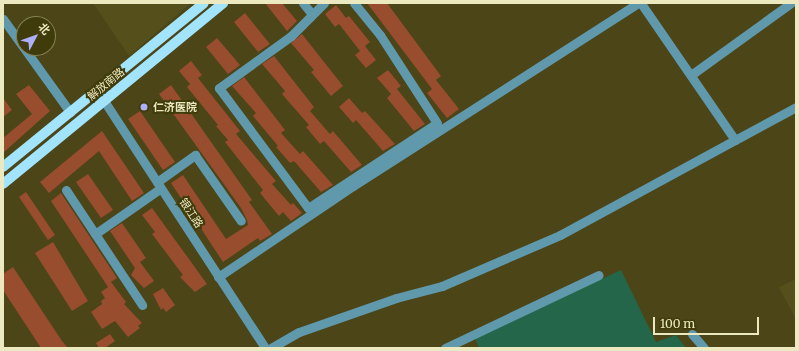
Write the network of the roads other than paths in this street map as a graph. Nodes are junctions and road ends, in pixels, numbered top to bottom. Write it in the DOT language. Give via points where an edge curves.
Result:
graph roads {
  1 [pos="204,3"];
  2 [pos="223,3"];
  3 [pos="303,3"];
  4 [pos="324,3"];
  5 [pos="354,3"];
  6 [pos="638,3"];
  7 [pos="641,3"];
  8 [pos="791,3"];
  9 [pos="311,13"];
  10 [pos="3,19"];
  11 [pos="691,76"];
  12 [pos="97,90"];
  13 [pos="104,101"];
  14 [pos="796,107"];
  15 [pos="70,112"];
  16 [pos="735,140"];
  17 [pos="3,166"];
  18 [pos="3,184"];
  19 [pos="159,185"];
  20 [pos="66,190"];
  21 [pos="241,221"];
  22 [pos="95,234"];
  23 [pos="599,275"];
  24 [pos="218,277"];
  25 [pos="142,305"];
  26 [pos="692,334"];
  27 [pos="265,348"];
  28 [pos="271,348"];
  29 [pos="445,348"];
  30 [pos="704,348"];
  1 -- 12 [label="main road, 解放南路"];
  2 -- 13 [label="main road, 解放南路"];
  3 -- 9 [label="street"];
  4 -- 9 [label="street"];
  5 -- 9 [label="street" via="380,35 437,123 308,208 219,88 291,36"];
  6 -- 24 [label="street" via="353,186"];
  7 -- 11 [label="street"];
  8 -- 11 [label="street"];
  10 -- 15 [label="street"];
  11 -- 16 [label="street"];
  12 -- 13 [label="street, 银江路"];
  12 -- 15 [label="main road, 解放南路"];
  13 -- 18 [label="main road, 解放南路"];
  13 -- 19 [label="street, 银江路"];
  14 -- 16 [label="street"];
  15 -- 17 [label="main road, 解放南路"];
  16 -- 28 [label="street" via="560,235 442,286 396,298 299,332"];
  19 -- 21 [label="street" via="196,155"];
  19 -- 22 [label="street"];
  19 -- 24 [label="street, 银江路"];
  20 -- 22 [label="street"];
  22 -- 25 [label="street"];
  23 -- 29 [label="street"];
  24 -- 27 [label="street, 银江路"];
  26 -- 30 [label="street"];
}
